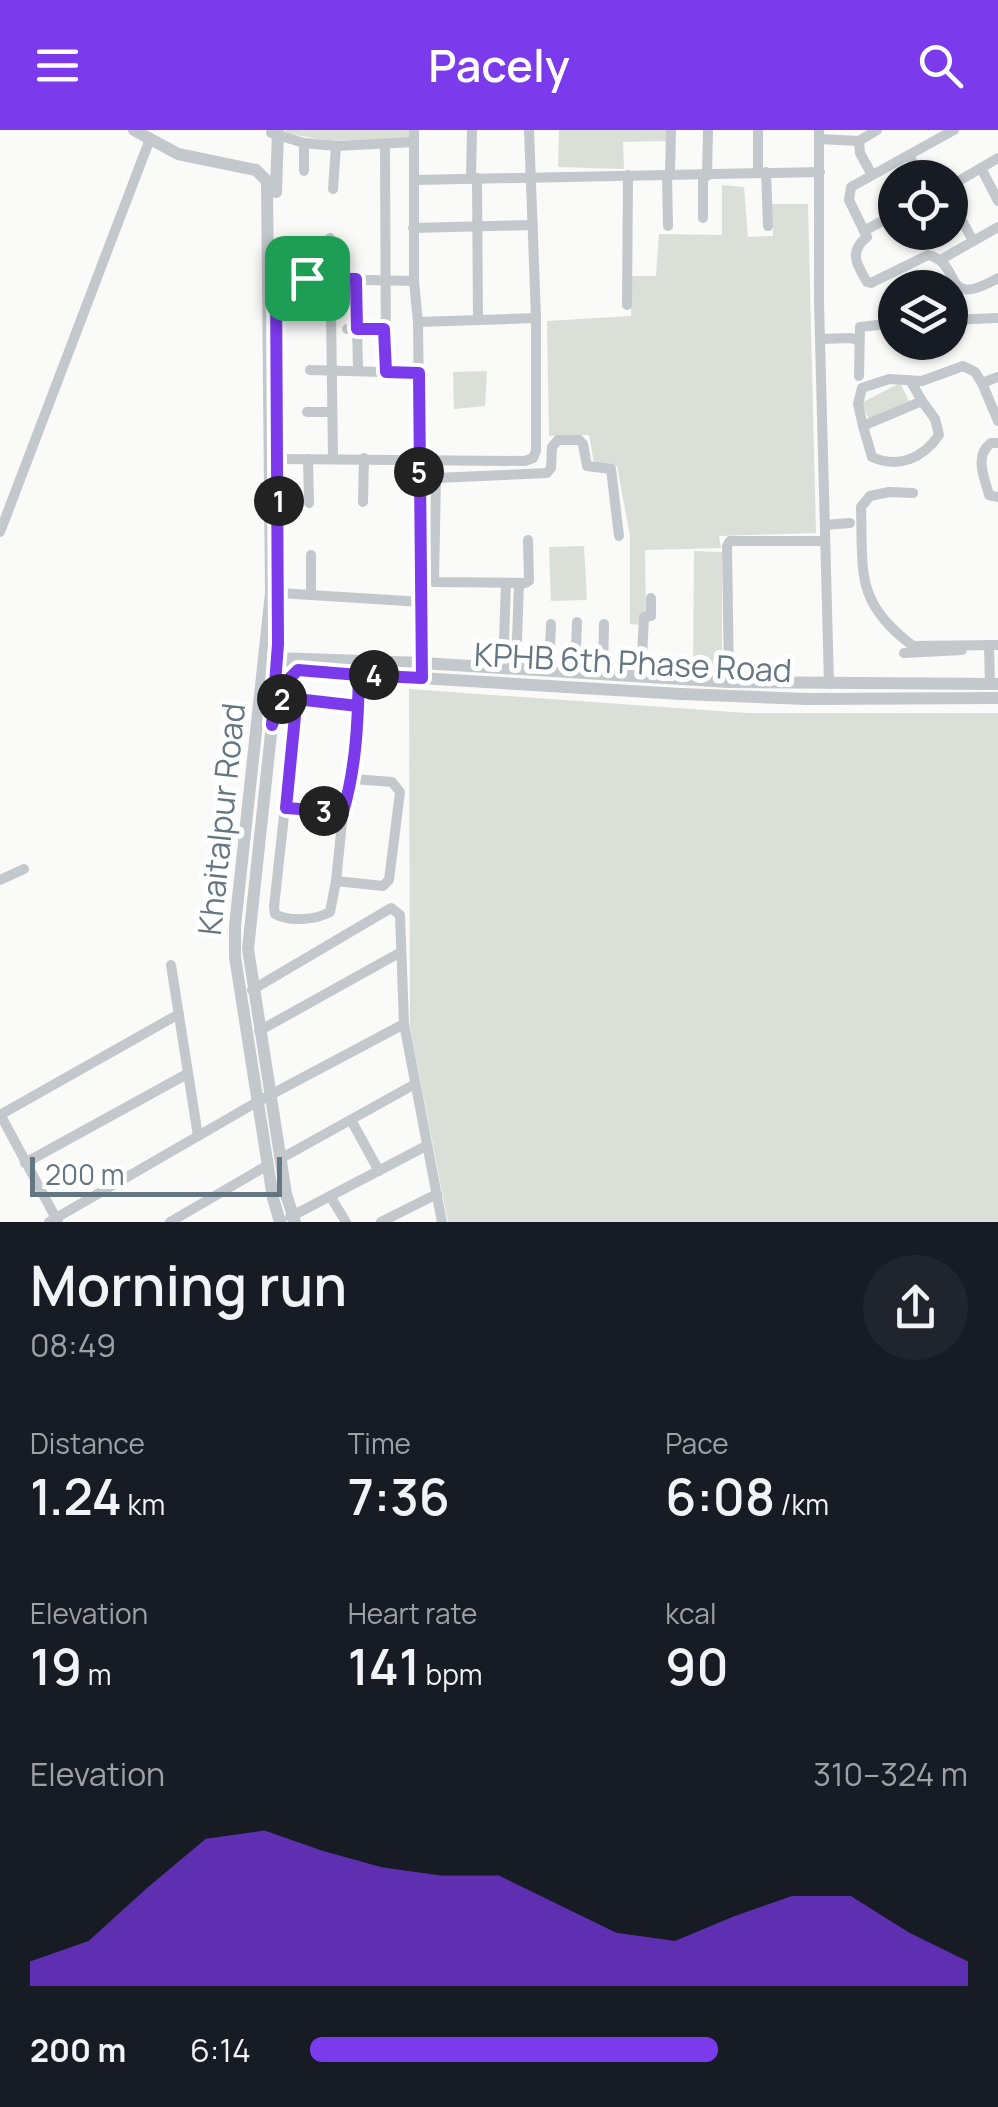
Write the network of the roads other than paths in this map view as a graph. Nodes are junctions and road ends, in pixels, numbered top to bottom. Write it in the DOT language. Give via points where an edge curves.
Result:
graph roads {
  1 [pos="134,130"];
  2 [pos="472,130"];
  3 [pos="529,130"];
  4 [pos="670,130"];
  5 [pos="708,130"];
  6 [pos="758,130"];
  7 [pos="876,130"];
  8 [pos="954,130"];
  9 [pos="275,132"];
  10 [pos="150,133"];
  11 [pos="819,135"];
  12 [pos="935,135"];
  13 [pos="414,136"];
  14 [pos="859,141"];
  15 [pos="304,143"];
  16 [pos="385,144"];
  17 [pos="336,146"];
  18 [pos="909,155"];
  19 [pos="998,158"];
  20 [pos="911,160"];
  21 [pos="980,168"];
  22 [pos="304,171"];
  23 [pos="762,172"];
  24 [pos="820,172"];
  25 [pos="628,175"];
  26 [pos="668,175"];
  27 [pos="968,175"];
  28 [pos="705,176"];
  29 [pos="872,176"];
  30 [pos="531,177"];
  31 [pos="474,178"];
  32 [pos="415,180"];
  33 [pos="333,190"];
  34 [pos="998,201"];
  35 [pos="703,218"];
  36 [pos="878,223"];
  37 [pos="533,226"];
  38 [pos="668,226"];
  39 [pos="768,226"];
  40 [pos="998,227"];
  41 [pos="414,228"];
  42 [pos="477,229"];
  43 [pos="864,231"];
  44 [pos="968,232"];
  45 [pos="330,238"];
  46 [pos="973,241"];
  47 [pos="307,257"];
  48 [pos="940,260"];
  49 [pos="276,278"];
  50 [pos="307,278"];
  51 [pos="332,278"];
  52 [pos="998,278"];
  53 [pos="356,279"];
  54 [pos="384,279"];
  55 [pos="414,280"];
  56 [pos="973,290"];
  57 [pos="998,290"];
  58 [pos="627,305"];
  59 [pos="536,318"];
  60 [pos="998,318"];
  61 [pos="968,319"];
  62 [pos="478,320"];
  63 [pos="418,322"];
  64 [pos="878,325"];
  65 [pos="352,329"];
  66 [pos="384,329"];
  67 [pos="821,339"];
  68 [pos="857,340"];
  69 [pos="310,370"];
  70 [pos="330,370"];
  71 [pos="358,370"];
  72 [pos="386,372"];
  73 [pos="419,373"];
  74 [pos="860,376"];
  75 [pos="998,377"];
  76 [pos="910,380"];
  77 [pos="982,382"];
  78 [pos="922,400"];
  79 [pos="306,412"];
  80 [pos="332,412"];
  81 [pos="998,421"];
  82 [pos="863,426"];
  83 [pos="998,443"];
  84 [pos="279,458"];
  85 [pos="334,458"];
  86 [pos="364,458"];
  87 [pos="419,458"];
  88 [pos="308,460"];
  89 [pos="913,494"];
  90 [pos="998,497"];
  91 [pos="363,502"];
  92 [pos="309,503"];
  93 [pos="850,523"];
  94 [pos="825,525"];
  95 [pos="0,532"];
  96 [pos="619,536"];
  97 [pos="528,540"];
  98 [pos="825,540"];
  99 [pos="311,555"];
  100 [pos="506,583"];
  101 [pos="519,584"];
  102 [pos="279,592"];
  103 [pos="311,595"];
  104 [pos="651,598"];
  105 [pos="422,602"];
  106 [pos="577,622"];
  107 [pos="551,624"];
  108 [pos="604,624"];
  109 [pos="993,645"];
  110 [pos="966,646"];
  111 [pos="904,654"];
  112 [pos="272,663"];
  113 [pos="422,663"];
  114 [pos="509,668"];
  115 [pos="298,670"];
  116 [pos="549,670"];
  117 [pos="575,672"];
  118 [pos="603,674"];
  119 [pos="359,675"];
  120 [pos="641,677"];
  121 [pos="422,678"];
  122 [pos="730,682"];
  123 [pos="829,684"];
  124 [pos="994,684"];
  125 [pos="998,698"];
  126 [pos="358,706"];
  127 [pos="272,725"];
  128 [pos="353,779"];
  129 [pos="286,808"];
  130 [pos="343,812"];
  131 [pos="24,869"];
  132 [pos="0,880"];
  133 [pos="336,881"];
  134 [pos="401,952"];
  135 [pos="171,965"];
  136 [pos="252,990"];
  137 [pos="180,1014"];
  138 [pos="404,1024"];
  139 [pos="259,1031"];
  140 [pos="187,1074"];
  141 [pos="416,1084"];
  142 [pos="270,1095"];
  143 [pos="257,1102"];
  144 [pos="0,1115"];
  145 [pos="352,1120"];
  146 [pos="198,1136"];
  147 [pos="426,1146"];
  148 [pos="25,1162"];
  149 [pos="274,1162"];
  150 [pos="379,1171"];
  151 [pos="437,1194"];
  152 [pos="330,1196"];
  153 [pos="54,1221"];
  154 [pos="287,1221"];
  155 [pos="170,1222"];
  156 [pos="346,1222"];
  157 [pos="382,1222"];
  158 [pos="442,1222"];
  1 -- 10 [label="street"];
  2 -- 31 [label="street"];
  3 -- 30 [label="street"];
  4 -- 26 [label="street"];
  5 -- 28 [label="street"];
  6 -- 23 [label="street"];
  7 -- 14 [label="street"];
  8 -- 12 [label="street"];
  9 -- 15 [label="street"];
  9 -- 49 [label="street"];
  10 -- 95 [label="street"];
  10 -- 112 [label="street" via="178,154 256,170 267,181"];
  11 -- 14 [label="street"];
  11 -- 24 [label="street"];
  12 -- 18 [label="street"];
  13 -- 16 [label="street"];
  13 -- 32 [label="street"];
  14 -- 29 [label="street"];
  15 -- 17 [label="street"];
  15 -- 22 [label="street"];
  16 -- 17 [label="street"];
  16 -- 54 [label="street"];
  17 -- 33 [label="street"];
  18 -- 20 [label="street"];
  18 -- 29 [label="street"];
  19 -- 21 [label="street"];
  21 -- 27 [label="street"];
  21 -- 34 [label="street"];
  23 -- 24 [label="street"];
  23 -- 28 [label="street"];
  23 -- 39 [label="street"];
  24 -- 67 [label="street"];
  25 -- 26 [label="street"];
  25 -- 30 [label="street"];
  25 -- 58 [label="street"];
  26 -- 28 [label="street"];
  26 -- 38 [label="street"];
  28 -- 35 [label="street"];
  29 -- 43 [label="street" via="849,192"];
  30 -- 31 [label="street"];
  30 -- 37 [label="street"];
  31 -- 32 [label="street"];
  31 -- 42 [label="street"];
  32 -- 41 [label="street"];
  36 -- 43 [label="street"];
  37 -- 42 [label="street"];
  37 -- 59 [label="street"];
  40 -- 46 [label="street"];
  41 -- 42 [label="street"];
  41 -- 55 [label="street"];
  42 -- 62 [label="street"];
  43 -- 48 [label="street" via="854,256 867,282 928,255"];
  44 -- 46 [label="street"];
  45 -- 51 [label="street"];
  46 -- 48 [label="street"];
  47 -- 50 [label="street"];
  48 -- 56 [label="street" via="956,286"];
  49 -- 50 [label="street"];
  49 -- 84 [label="street"];
  50 -- 51 [label="street"];
  51 -- 53 [label="street"];
  51 -- 70 [label="street"];
  52 -- 56 [label="street"];
  53 -- 54 [label="street"];
  53 -- 65 [label="street"];
  54 -- 55 [label="street"];
  54 -- 66 [label="street"];
  55 -- 63 [label="street"];
  56 -- 57 [label="street"];
  59 -- 62 [label="street"];
  59 -- 87 [label="street" via="533,458"];
  60 -- 61 [label="street"];
  62 -- 63 [label="street"];
  63 -- 73 [label="street"];
  64 -- 68 [label="street" via="860,327"];
  65 -- 66 [label="street"];
  65 -- 71 [label="street"];
  66 -- 72 [label="street"];
  67 -- 68 [label="street"];
  67 -- 94 [label="street"];
  68 -- 74 [label="street"];
  69 -- 70 [label="street"];
  70 -- 71 [label="street"];
  70 -- 80 [label="street"];
  71 -- 72 [label="street"];
  72 -- 73 [label="street"];
  73 -- 87 [label="street"];
  75 -- 77 [label="street"];
  76 -- 77 [label="street" via="963,366"];
  76 -- 78 [label="street"];
  76 -- 82 [label="street" via="890,378 862,388"];
  77 -- 81 [label="street"];
  78 -- 82 [label="street"];
  78 -- 82 [label="street" via="939,435 910,460 872,457"];
  79 -- 80 [label="street"];
  80 -- 85 [label="street"];
  83 -- 90 [label="street" via="983,450 980,460 988,494"];
  84 -- 88 [label="street"];
  84 -- 102 [label="street"];
  85 -- 86 [label="street"];
  85 -- 88 [label="street"];
  86 -- 87 [label="street"];
  86 -- 91 [label="street"];
  87 -- 105 [label="street"];
  88 -- 92 [label="street"];
  89 -- 110 [label="street" via="865,499 864,582 877,614 913,646"];
  93 -- 94 [label="street"];
  94 -- 98 [label="street"];
  96 -- 100 [label="street" via="611,469 587,466 579,440 552,446 547,473 436,478 434,582"];
  97 -- 101 [label="street" via="529,581"];
  98 -- 122 [label="street" via="730,541"];
  98 -- 123 [label="street"];
  99 -- 103 [label="street"];
  100 -- 101 [label="street"];
  100 -- 114 [label="street"];
  101 -- 114 [label="street"];
  102 -- 103 [label="street"];
  102 -- 112 [label="street"];
  103 -- 105 [label="street"];
  104 -- 120 [label="street"];
  105 -- 113 [label="street"];
  106 -- 117 [label="street"];
  107 -- 116 [label="street"];
  108 -- 118 [label="street"];
  109 -- 110 [label="street"];
  109 -- 124 [label="street"];
  110 -- 111 [label="street" via="960,652"];
  112 -- 113 [label="street, KPHB 6th Phase Road"];
  112 -- 115 [label="street, KPHB 6th Phase Road"];
  112 -- 127 [label="street, Khaitalpur Road"];
  112 -- 143 [label="street, Khaitalpur Road" via="235,926"];
  113 -- 114 [label="street, KPHB 6th Phase Road"];
  113 -- 121 [label="street"];
  114 -- 116 [label="street, KPHB 6th Phase Road"];
  115 -- 119 [label="street, KPHB 6th Phase Road"];
  115 -- 127 [label="street"];
  116 -- 117 [label="street, KPHB 6th Phase Road"];
  117 -- 118 [label="street, KPHB 6th Phase Road"];
  118 -- 120 [label="street, KPHB 6th Phase Road"];
  119 -- 121 [label="street, KPHB 6th Phase Road"];
  119 -- 126 [label="street"];
  120 -- 122 [label="street, KPHB 6th Phase Road"];
  121 -- 125 [label="street, KPHB 6th Phase Road" via="808,699"];
  122 -- 123 [label="street, KPHB 6th Phase Road"];
  123 -- 124 [label="street, KPHB 6th Phase Road"];
  126 -- 128 [label="street"];
  126 -- 129 [label="street" via="298,701"];
  127 -- 136 [label="street, Khaitalpur Road" via="249,920"];
  128 -- 130 [label="street"];
  128 -- 133 [label="street" via="392,782 400,792 389,880 383,886"];
  129 -- 130 [label="street"];
  129 -- 133 [label="street" via="275,914 324,916"];
  130 -- 133 [label="street"];
  131 -- 132 [label="street"];
  134 -- 136 [label="street" via="400,914 391,908"];
  134 -- 138 [label="street"];
  134 -- 139 [label="street"];
  135 -- 137 [label="street"];
  136 -- 139 [label="street, Khaitalpur Road"];
  137 -- 140 [label="street"];
  137 -- 144 [label="street"];
  138 -- 141 [label="street"];
  138 -- 142 [label="street"];
  139 -- 142 [label="street, Khaitalpur Road"];
  140 -- 146 [label="street"];
  140 -- 148 [label="street"];
  141 -- 145 [label="street"];
  141 -- 147 [label="street"];
  142 -- 143 [label="street"];
  142 -- 149 [label="street, Khaitalpur Road"];
  143 -- 146 [label="street"];
  143 -- 149 [label="street, Khaitalpur Road"];
  144 -- 148 [label="street"];
  145 -- 149 [label="street"];
  145 -- 150 [label="street"];
  146 -- 153 [label="street"];
  147 -- 150 [label="street"];
  147 -- 151 [label="street"];
  148 -- 153 [label="street"];
  149 -- 154 [label="street, Khaitalpur Road"];
  149 -- 155 [label="street"];
  150 -- 152 [label="street"];
  151 -- 157 [label="street"];
  151 -- 158 [label="street"];
  152 -- 154 [label="street"];
  152 -- 156 [label="street"];
}
